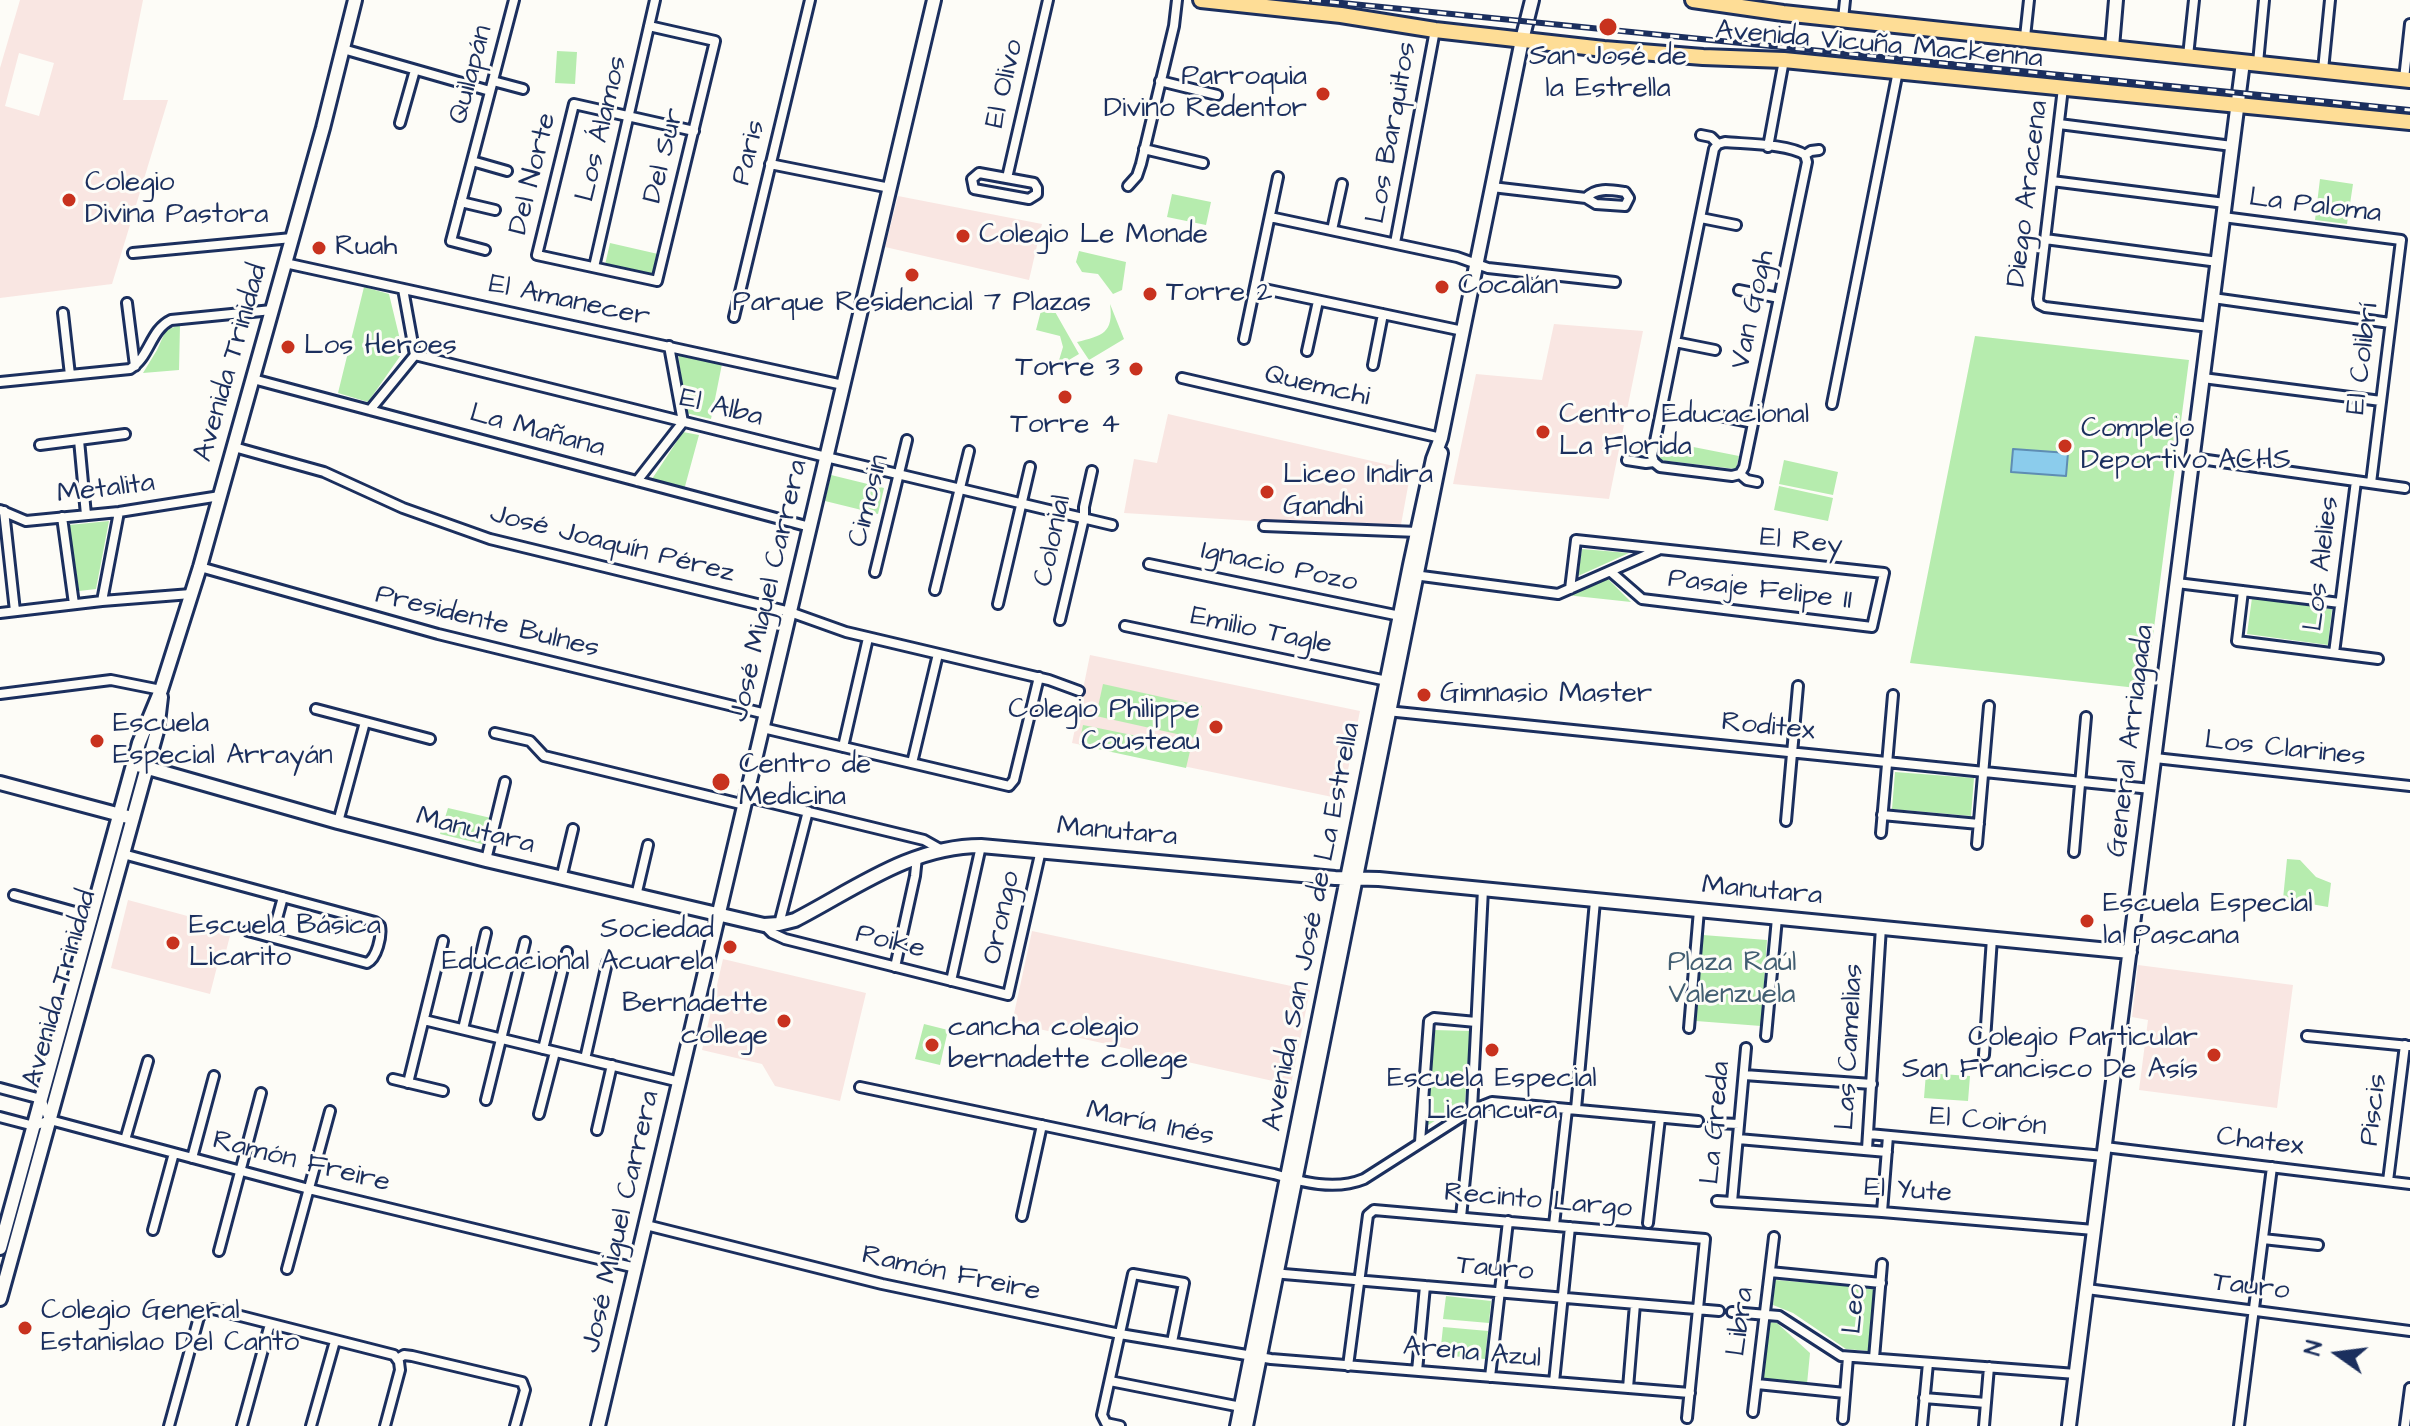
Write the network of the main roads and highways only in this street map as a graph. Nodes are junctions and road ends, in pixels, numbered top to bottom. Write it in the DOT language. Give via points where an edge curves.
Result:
graph roads {
  1 [pos="355,0"];
  2 [pos="934,0"];
  3 [pos="1201,0"];
  4 [pos="1532,0"];
  5 [pos="1693,0"];
  6 [pos="2116,0"];
  7 [pos="1522,40"];
  8 [pos="2112,47"];
  9 [pos="2250,63"];
  10 [pos="2407,80"];
  11 [pos="2238,106"];
  12 [pos="2410,122"];
  13 [pos="1441,438"];
  14 [pos="1413,575"];
  15 [pos="1386,711"];
  16 [pos="140,766"];
  17 [pos="0,783"];
  18 [pos="127,817"];
  19 [pos="1351,878"];
  20 [pos="718,916"];
  21 [pos="2130,952"];
  22 [pos="0,1248"];
  23 [pos="0,1299"];
  24 [pos="1255,1356"];
  25 [pos="598,1426"];
  26 [pos="1237,1426"];
  27 [pos="1246,1426"];
  28 [pos="2069,1426"];
  1 -- 16 [label="main road, Avenida Trinidad" via="234,447 161,690 159,720"];
  2 -- 20 [label="main road, José Miguel Carrera"];
  3 -- 7 [label="main road, Avenida Vicuña Mackenna"];
  4 -- 7 [label="main road, Avenida San José de La Estrella"];
  5 -- 8 [label="main road"];
  6 -- 8 [label="main road"];
  7 -- 11 [label="main road, Avenida Vicuña Mackenna" via="1784,60"];
  7 -- 13 [label="main road, Avenida San José de La Estrella"];
  8 -- 9 [label="main road"];
  9 -- 10 [label="main road"];
  9 -- 11 [label="main road, General Arriagada"];
  11 -- 12 [label="main road, Avenida Vicuña Mackenna"];
  11 -- 21 [label="main road, General Arriagada"];
  13 -- 14 [label="main road, Avenida San José de La Estrella"];
  13 -- 14 [label="main road, Avenida San José de La Estrella" via="1442,459"];
  14 -- 15 [label="main road, Avenida San José de La Estrella"];
  14 -- 15 [label="main road, Avenida San José de La Estrella" via="1387,681"];
  15 -- 19 [label="main road, Avenida San José de La Estrella"];
  16 -- 18 [label="main road, Avenida Trinidad"];
  16 -- 20 [label="main road, Manutara" via="338,822"];
  17 -- 18 [label="main road"];
  18 -- 22 [label="main road, Avenida Trinidad" via="93,917"];
  18 -- 23 [label="main road, Avenida Trinidad" via="123,854"];
  19 -- 20 [label="main road, Manutara" via="981,846 917,856 795,920 764,925"];
  19 -- 21 [label="main road, Manutara"];
  19 -- 24 [label="main road, Avenida San José de La Estrella"];
  20 -- 25 [label="main road, José Miguel Carrera"];
  21 -- 28 [label="main road, General Arriagada"];
  24 -- 26 [label="main road, Avenida San José de La Estrella"];
  24 -- 27 [label="main road, Avenida San José de La Estrella"];
}
